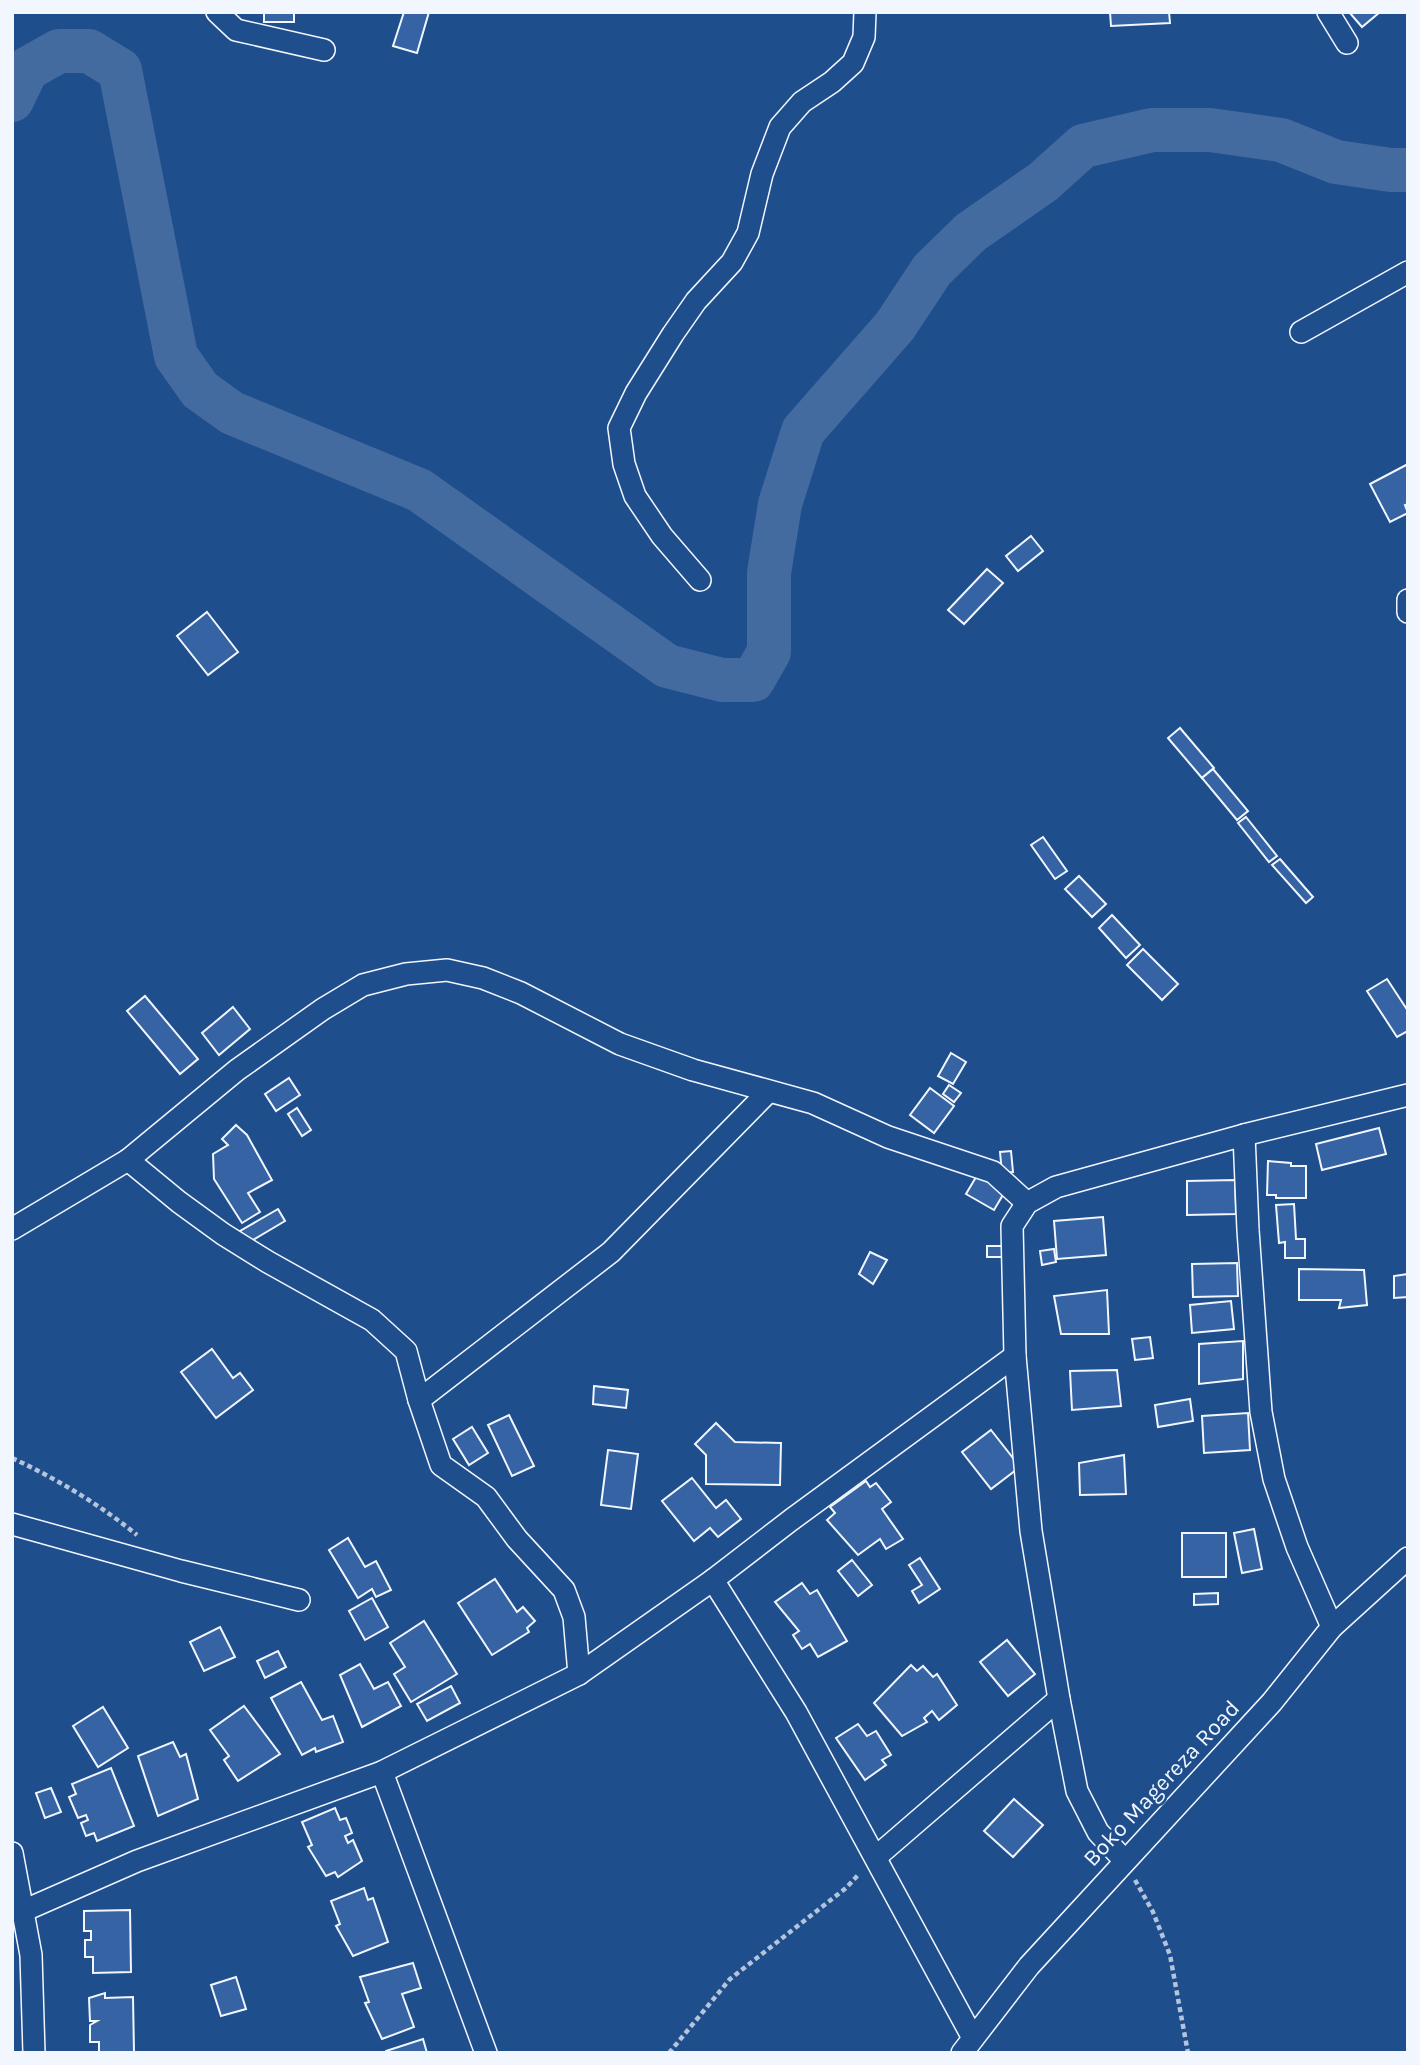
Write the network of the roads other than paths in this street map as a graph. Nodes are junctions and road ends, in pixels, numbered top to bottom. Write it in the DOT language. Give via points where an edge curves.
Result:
graph roads {
  1 [pos="216,12"];
  2 [pos="866,12"];
  3 [pos="1328,12"];
  4 [pos="1347,43"];
  5 [pos="324,50"];
  6 [pos="1408,272"];
  7 [pos="1301,331"];
  8 [pos="700,580"];
  9 [pos="1408,600"];
  10 [pos="1408,612"];
  11 [pos="768,1092"];
  12 [pos="1408,1095"];
  13 [pos="1244,1135"];
  14 [pos="128,1160"];
  15 [pos="1027,1203"];
  16 [pos="12,1229"];
  17 [pos="1015,1356"];
  18 [pos="419,1399"];
  19 [pos="12,1524"];
  20 [pos="1408,1558"];
  21 [pos="713,1580"];
  22 [pos="299,1600"];
  23 [pos="1332,1627"];
  24 [pos="579,1674"];
  25 [pos="1059,1699"];
  26 [pos="382,1772"];
  27 [pos="12,1853"];
  28 [pos="876,1857"];
  29 [pos="1125,1861"];
  30 [pos="23,1911"];
  31 [pos="967,2045"];
  32 [pos="34,2053"];
  33 [pos="486,2053"];
  1 -- 5 [label="street" via="236,30"];
  2 -- 8 [label="street" via="864,37 853,63 802,102 780,127 762,174 748,233 732,262 673,334 619,428 635,496"];
  3 -- 4 [label="street"];
  6 -- 7 [label="street"];
  9 -- 10 [label="street"];
  11 -- 14 [label="street" via="620,1044 483,978 447,970 406,974 363,985 323,1009 237,1070"];
  11 -- 15 [label="street" via="813,1103 888,1137 993,1172"];
  11 -- 18 [label="street" via="611,1252"];
  12 -- 13 [label="street"];
  13 -- 15 [label="street" via="1056,1187"];
  13 -- 23 [label="street" via="1261,1412 1274,1479"];
  14 -- 16 [label="street"];
  14 -- 18 [label="street" via="223,1234 372,1320 406,1351"];
  15 -- 17 [label="street" via="1012,1226"];
  17 -- 21 [label="street"];
  17 -- 25 [label="street" via="1031,1531"];
  18 -- 24 [label="street" via="441,1465 486,1497 564,1590 574,1617"];
  19 -- 22 [label="street"];
  20 -- 23 [label="street, Boko Magereza Road"];
  21 -- 24 [label="street"];
  21 -- 28 [label="street" via="796,1713"];
  23 -- 29 [label="street, Boko Magereza Road" via="1272,1702"];
  24 -- 26 [label="street"];
  25 -- 28 [label="street"];
  25 -- 29 [label="street" via="1077,1791 1098,1832"];
  26 -- 30 [label="street" via="137,1861"];
  26 -- 33 [label="street"];
  27 -- 30 [label="street"];
  28 -- 31 [label="street"];
  29 -- 31 [label="street, Boko Magereza Road" via="1029,1966"];
  30 -- 32 [label="street" via="31,1955"];
}
